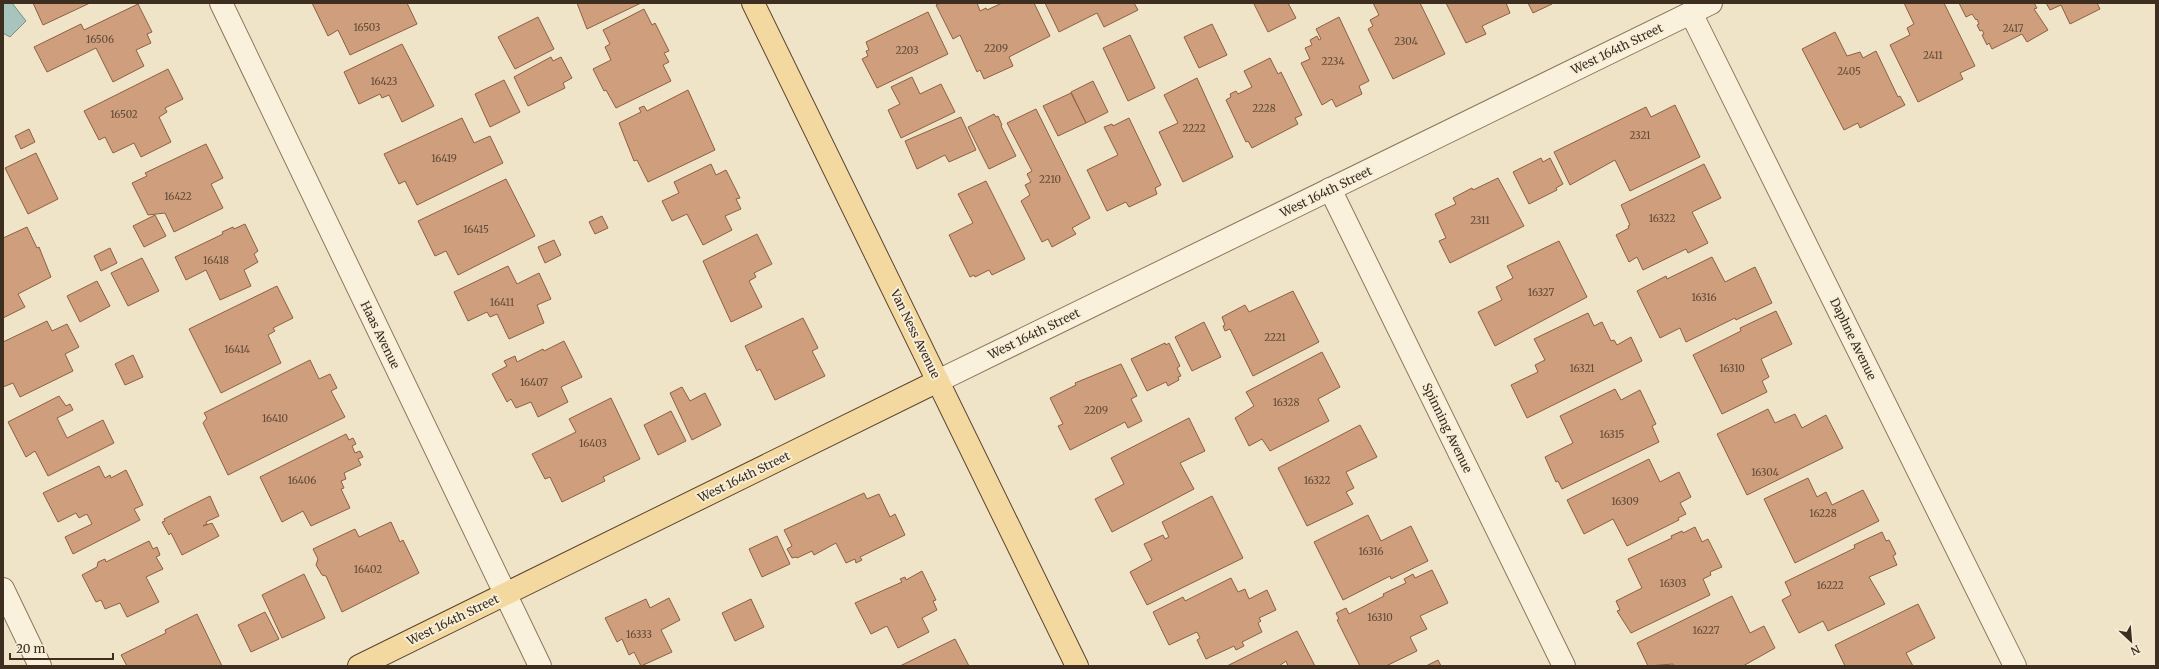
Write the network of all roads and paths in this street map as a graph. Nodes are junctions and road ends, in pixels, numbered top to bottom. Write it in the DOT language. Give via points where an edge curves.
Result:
graph roads {
  1 [pos="221,3"];
  2 [pos="753,3"];
  3 [pos="1711,3"];
  4 [pos="1691,13"];
  5 [pos="1330,189"];
  6 [pos="938,381"];
  7 [pos="3,589"];
  8 [pos="505,594"];
  9 [pos="40,666"];
  10 [pos="359,666"];
  11 [pos="540,666"];
  12 [pos="1077,666"];
  13 [pos="1564,666"];
  14 [pos="2015,666"];
  1 -- 8 [label="street, Haas Avenue"];
  2 -- 6 [label="main road, Van Ness Avenue"];
  3 -- 4 [label="street, West 164th Street"];
  4 -- 5 [label="street, West 164th Street"];
  4 -- 14 [label="street, Daphne Avenue"];
  5 -- 6 [label="street, West 164th Street"];
  5 -- 13 [label="street, Spinning Avenue"];
  6 -- 8 [label="main road, West 164th Street"];
  6 -- 12 [label="main road, Van Ness Avenue"];
  7 -- 9 [label="street"];
  8 -- 10 [label="main road, West 164th Street"];
  8 -- 11 [label="street, Haas Avenue"];
}
